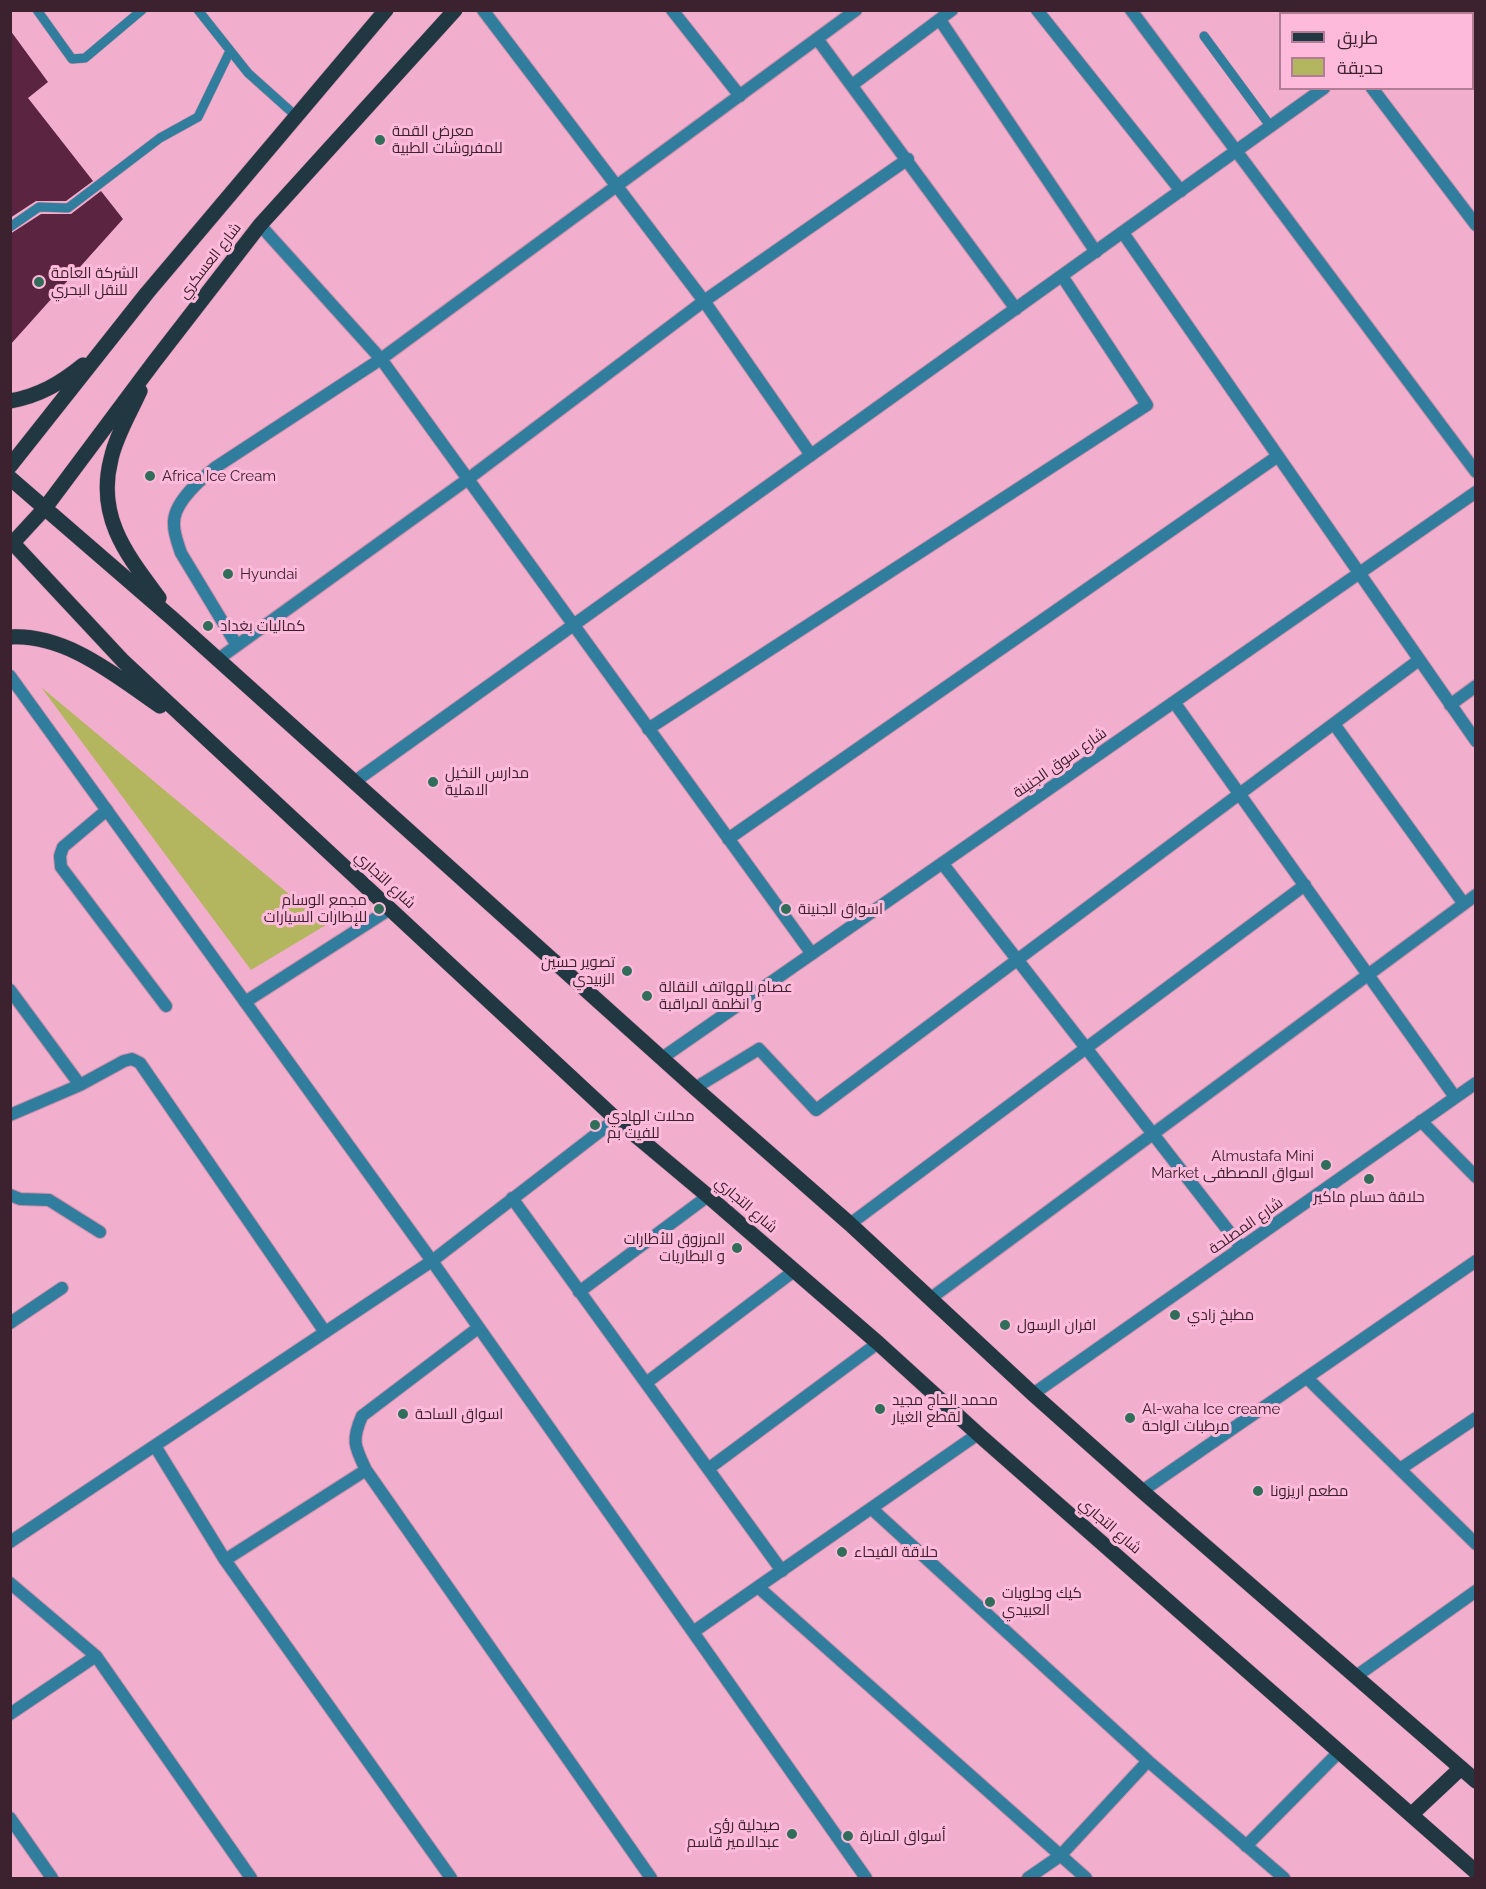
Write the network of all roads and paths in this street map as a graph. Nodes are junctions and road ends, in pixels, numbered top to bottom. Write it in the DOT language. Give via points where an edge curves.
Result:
graph roads {
  1 [pos="37,10"];
  2 [pos="142,10"];
  3 [pos="198,10"];
  4 [pos="386,10"];
  5 [pos="455,10"];
  6 [pos="483,10"];
  7 [pos="672,10"];
  8 [pos="856,10"];
  9 [pos="952,10"];
  10 [pos="1037,10"];
  11 [pos="1131,10"];
  12 [pos="940,20"];
  13 [pos="1204,36"];
  14 [pos="818,40"];
  15 [pos="230,51"];
  16 [pos="852,86"];
  17 [pos="1321,90"];
  18 [pos="1374,90"];
  19 [pos="740,96"];
  20 [pos="296,116"];
  21 [pos="1271,127"];
  22 [pos="1236,151"];
  23 [pos="908,159"];
  24 [pos="617,186"];
  25 [pos="1182,191"];
  26 [pos="260,225"];
  27 [pos="1476,225"];
  28 [pos="10,227"];
  29 [pos="1123,232"];
  30 [pos="1096,252"];
  31 [pos="1062,276"];
  32 [pos="147,293"];
  33 [pos="704,301"];
  34 [pos="1016,309"];
  35 [pos="381,359"];
  36 [pos="154,362"];
  37 [pos="10,401"];
  38 [pos="811,455"];
  39 [pos="1278,456"];
  40 [pos="10,466"];
  41 [pos="1476,472"];
  42 [pos="10,478"];
  43 [pos="468,479"];
  44 [pos="1476,492"];
  45 [pos="45,508"];
  46 [pos="11,543"];
  47 [pos="1359,573"];
  48 [pos="177,623"];
  49 [pos="574,625"];
  50 [pos="10,637"];
  51 [pos="236,644"];
  52 [pos="217,660"];
  53 [pos="1419,660"];
  54 [pos="10,676"];
  55 [pos="1476,686"];
  56 [pos="1174,702"];
  57 [pos="1450,705"];
  58 [pos="1334,724"];
  59 [pos="197,729"];
  60 [pos="648,729"];
  61 [pos="1476,741"];
  62 [pos="354,782"];
  63 [pos="1240,794"];
  64 [pos="107,810"];
  65 [pos="728,839"];
  66 [pos="942,863"];
  67 [pos="1305,885"];
  68 [pos="1476,895"];
  69 [pos="1464,904"];
  70 [pos="390,909"];
  71 [pos="812,954"];
  72 [pos="1017,960"];
  73 [pos="1368,975"];
  74 [pos="10,990"];
  75 [pos="245,1002"];
  76 [pos="166,1006"];
  77 [pos="1085,1048"];
  78 [pos="662,1058"];
  79 [pos="1476,1083"];
  80 [pos="80,1085"];
  81 [pos="695,1088"];
  82 [pos="1455,1097"];
  83 [pos="10,1115"];
  84 [pos="616,1119"];
  85 [pos="1421,1121"];
  86 [pos="1152,1135"];
  87 [pos="1476,1177"];
  88 [pos="10,1195"];
  89 [pos="708,1196"];
  90 [pos="512,1198"];
  91 [pos="850,1224"];
  92 [pos="100,1232"];
  93 [pos="1241,1247"];
  94 [pos="432,1261"];
  95 [pos="1476,1261"];
  96 [pos="794,1271"];
  97 [pos="62,1288"];
  98 [pos="579,1292"];
  99 [pos="931,1298"];
  100 [pos="10,1323"];
  101 [pos="478,1328"];
  102 [pos="325,1332"];
  103 [pos="878,1343"];
  104 [pos="1307,1378"];
  105 [pos="646,1383"];
  106 [pos="1033,1394"];
  107 [pos="1476,1418"];
  108 [pos="978,1434"];
  109 [pos="155,1446"];
  110 [pos="708,1469"];
  111 [pos="1400,1469"];
  112 [pos="366,1470"];
  113 [pos="1142,1491"];
  114 [pos="872,1509"];
  115 [pos="10,1542"];
  116 [pos="1476,1544"];
  117 [pos="225,1560"];
  118 [pos="782,1570"];
  119 [pos="10,1583"];
  120 [pos="758,1587"];
  121 [pos="1476,1591"];
  122 [pos="693,1632"];
  123 [pos="96,1656"];
  124 [pos="1355,1677"];
  125 [pos="10,1714"];
  126 [pos="1340,1751"];
  127 [pos="1148,1761"];
  128 [pos="1461,1768"];
  129 [pos="1476,1781"];
  130 [pos="1412,1814"];
  131 [pos="10,1818"];
  132 [pos="1246,1846"];
  133 [pos="1060,1856"];
  134 [pos="1476,1872"];
  135 [pos="52,1878"];
  136 [pos="251,1878"];
  137 [pos="451,1878"];
  138 [pos="651,1878"];
  139 [pos="866,1878"];
  140 [pos="1028,1878"];
  141 [pos="1086,1878"];
  142 [pos="1284,1878"];
  1 -- 2 [label="lane" via="72,59 85,58"];
  3 -- 15 [label="lane"];
  4 -- 20 [label="main road, شارع العسكري"];
  5 -- 26 [label="main road, شارع العسكري"];
  6 -- 24 [label="street"];
  7 -- 19 [label="street"];
  8 -- 14 [label="street"];
  9 -- 12 [label="street"];
  10 -- 25 [label="street"];
  11 -- 22 [label="street"];
  12 -- 16 [label="street"];
  12 -- 30 [label="street"];
  13 -- 21 [label="lane"];
  14 -- 16 [label="street"];
  14 -- 19 [label="street"];
  15 -- 20 [label="lane" via="248,73"];
  15 -- 28 [label="lane" via="198,117 160,138 68,208 39,207"];
  16 -- 23 [label="street"];
  17 -- 21 [label="street"];
  18 -- 27 [label="street"];
  19 -- 24 [label="street"];
  20 -- 32 [label="main road, شارع العسكري"];
  21 -- 22 [label="street"];
  22 -- 25 [label="street"];
  22 -- 41 [label="street"];
  23 -- 33 [label="street"];
  23 -- 34 [label="street"];
  24 -- 33 [label="street"];
  24 -- 35 [label="street"];
  25 -- 29 [label="street"];
  26 -- 35 [label="street"];
  26 -- 36 [label="main road, شارع العسكري"];
  29 -- 30 [label="street"];
  29 -- 39 [label="street"];
  30 -- 31 [label="street"];
  31 -- 34 [label="street"];
  31 -- 60 [label="street" via="1147,405"];
  32 -- 37 [label="main road" via="88,361 61,382"];
  32 -- 40 [label="main road, شارع العسكري"];
  33 -- 38 [label="street"];
  33 -- 43 [label="street"];
  34 -- 38 [label="street"];
  35 -- 43 [label="street"];
  35 -- 51 [label="street" via="216,467 198,482 177,510 173,522 181,553"];
  36 -- 45 [label="main road, شارع العسكري"];
  36 -- 48 [label="main road" via="111,458 108,498 122,546"];
  38 -- 49 [label="street"];
  39 -- 47 [label="street"];
  39 -- 65 [label="street"];
  42 -- 45 [label="main road"];
  43 -- 49 [label="street"];
  43 -- 51 [label="street"];
  44 -- 47 [label="street, شارع سوق الجنينة"];
  45 -- 46 [label="main road, شارع العسكري"];
  45 -- 48 [label="main road"];
  46 -- 59 [label="main road, شارع التجاري" via="123,661"];
  47 -- 53 [label="street"];
  47 -- 56 [label="street, شارع سوق الجنينة"];
  48 -- 52 [label="main road"];
  49 -- 60 [label="street"];
  49 -- 62 [label="street"];
  50 -- 59 [label="main road" via="41,640 70,649"];
  51 -- 52 [label="street"];
  52 -- 62 [label="main road"];
  53 -- 57 [label="street"];
  53 -- 58 [label="street"];
  54 -- 64 [label="street"];
  55 -- 57 [label="street"];
  56 -- 63 [label="street"];
  56 -- 66 [label="street, شارع سوق الجنينة"];
  57 -- 61 [label="street"];
  58 -- 63 [label="street"];
  58 -- 69 [label="street"];
  59 -- 70 [label="main road, شارع التجاري"];
  60 -- 65 [label="street"];
  62 -- 78 [label="main road"];
  63 -- 67 [label="street"];
  63 -- 72 [label="street"];
  64 -- 75 [label="street"];
  64 -- 76 [label="street" via="63,847 61,867"];
  65 -- 71 [label="street"];
  66 -- 71 [label="street, شارع سوق الجنينة"];
  66 -- 72 [label="street"];
  67 -- 73 [label="street"];
  67 -- 77 [label="street"];
  68 -- 69 [label="street"];
  69 -- 73 [label="street"];
  70 -- 75 [label="street"];
  70 -- 84 [label="main road, شارع التجاري"];
  71 -- 78 [label="street, شارع سوق الجنينة"];
  72 -- 77 [label="street"];
  72 -- 81 [label="street" via="816,1110 759,1049"];
  73 -- 82 [label="street"];
  73 -- 86 [label="street"];
  74 -- 80 [label="street"];
  75 -- 94 [label="street"];
  77 -- 86 [label="street"];
  77 -- 91 [label="street"];
  78 -- 81 [label="main road"];
  79 -- 82 [label="street, شارع المصلحة"];
  80 -- 83 [label="street"];
  80 -- 102 [label="street" via="124,1061 140,1063"];
  81 -- 91 [label="main road"];
  82 -- 85 [label="street, شارع المصلحة"];
  84 -- 89 [label="main road, شارع التجاري"];
  84 -- 90 [label="street"];
  85 -- 87 [label="street"];
  85 -- 93 [label="street, شارع المصلحة"];
  86 -- 93 [label="street"];
  86 -- 99 [label="street"];
  88 -- 92 [label="street" via="49,1200"];
  89 -- 96 [label="main road, شارع التجاري"];
  89 -- 98 [label="street"];
  90 -- 94 [label="street"];
  90 -- 98 [label="street"];
  91 -- 99 [label="main road"];
  93 -- 106 [label="street, شارع المصلحة"];
  94 -- 101 [label="street"];
  94 -- 102 [label="street"];
  95 -- 104 [label="street"];
  96 -- 103 [label="main road, شارع التجاري"];
  96 -- 105 [label="street"];
  97 -- 100 [label="street"];
  98 -- 105 [label="street"];
  99 -- 106 [label="main road"];
  101 -- 112 [label="street" via="362,1416 354,1447"];
  101 -- 122 [label="street"];
  102 -- 109 [label="street"];
  103 -- 108 [label="main road, شارع التجاري"];
  103 -- 110 [label="street"];
  104 -- 111 [label="street"];
  104 -- 113 [label="street"];
  105 -- 110 [label="street"];
  106 -- 113 [label="main road"];
  107 -- 111 [label="street"];
  108 -- 114 [label="street"];
  108 -- 126 [label="main road, شارع التجاري"];
  109 -- 115 [label="street"];
  109 -- 117 [label="street"];
  110 -- 118 [label="street"];
  111 -- 116 [label="street"];
  112 -- 117 [label="street"];
  112 -- 138 [label="street"];
  113 -- 124 [label="main road"];
  114 -- 118 [label="street"];
  114 -- 127 [label="street"];
  117 -- 137 [label="street"];
  118 -- 120 [label="street"];
  119 -- 123 [label="street"];
  120 -- 122 [label="street"];
  120 -- 133 [label="street"];
  121 -- 124 [label="street"];
  122 -- 139 [label="street"];
  123 -- 125 [label="street"];
  123 -- 136 [label="street"];
  124 -- 128 [label="main road"];
  126 -- 130 [label="main road, شارع التجاري"];
  126 -- 132 [label="street"];
  127 -- 132 [label="street"];
  127 -- 133 [label="street"];
  128 -- 129 [label="main road"];
  128 -- 130 [label="main road"];
  130 -- 134 [label="main road, شارع التجاري"];
  131 -- 135 [label="street"];
  132 -- 142 [label="street"];
  133 -- 140 [label="street"];
  133 -- 141 [label="street"];
}
